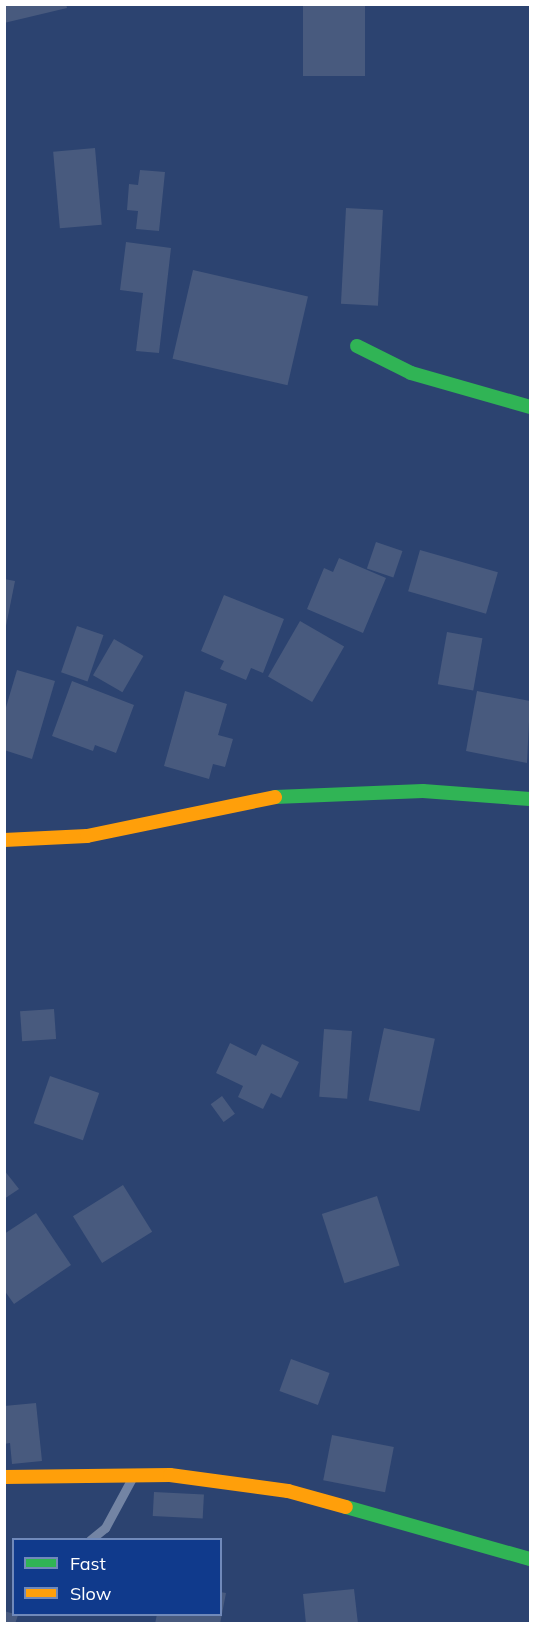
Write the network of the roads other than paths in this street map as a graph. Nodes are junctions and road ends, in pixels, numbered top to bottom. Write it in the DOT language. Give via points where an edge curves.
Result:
graph roads {
  1 [pos="357,346"];
  2 [pos="531,406"];
  3 [pos="531,799"];
  4 [pos="4,840"];
  5 [pos="133,1475"];
  6 [pos="4,1477"];
  7 [pos="91,1538"];
  8 [pos="531,1559"];
  1 -- 2 [label="street" via="411,373"];
  3 -- 4 [label="street" via="423,791 267,797 87,836"];
  5 -- 6 [label="street"];
  5 -- 7 [label="lane" via="105,1528"];
  5 -- 8 [label="street" via="170,1474 288,1491"];
}
